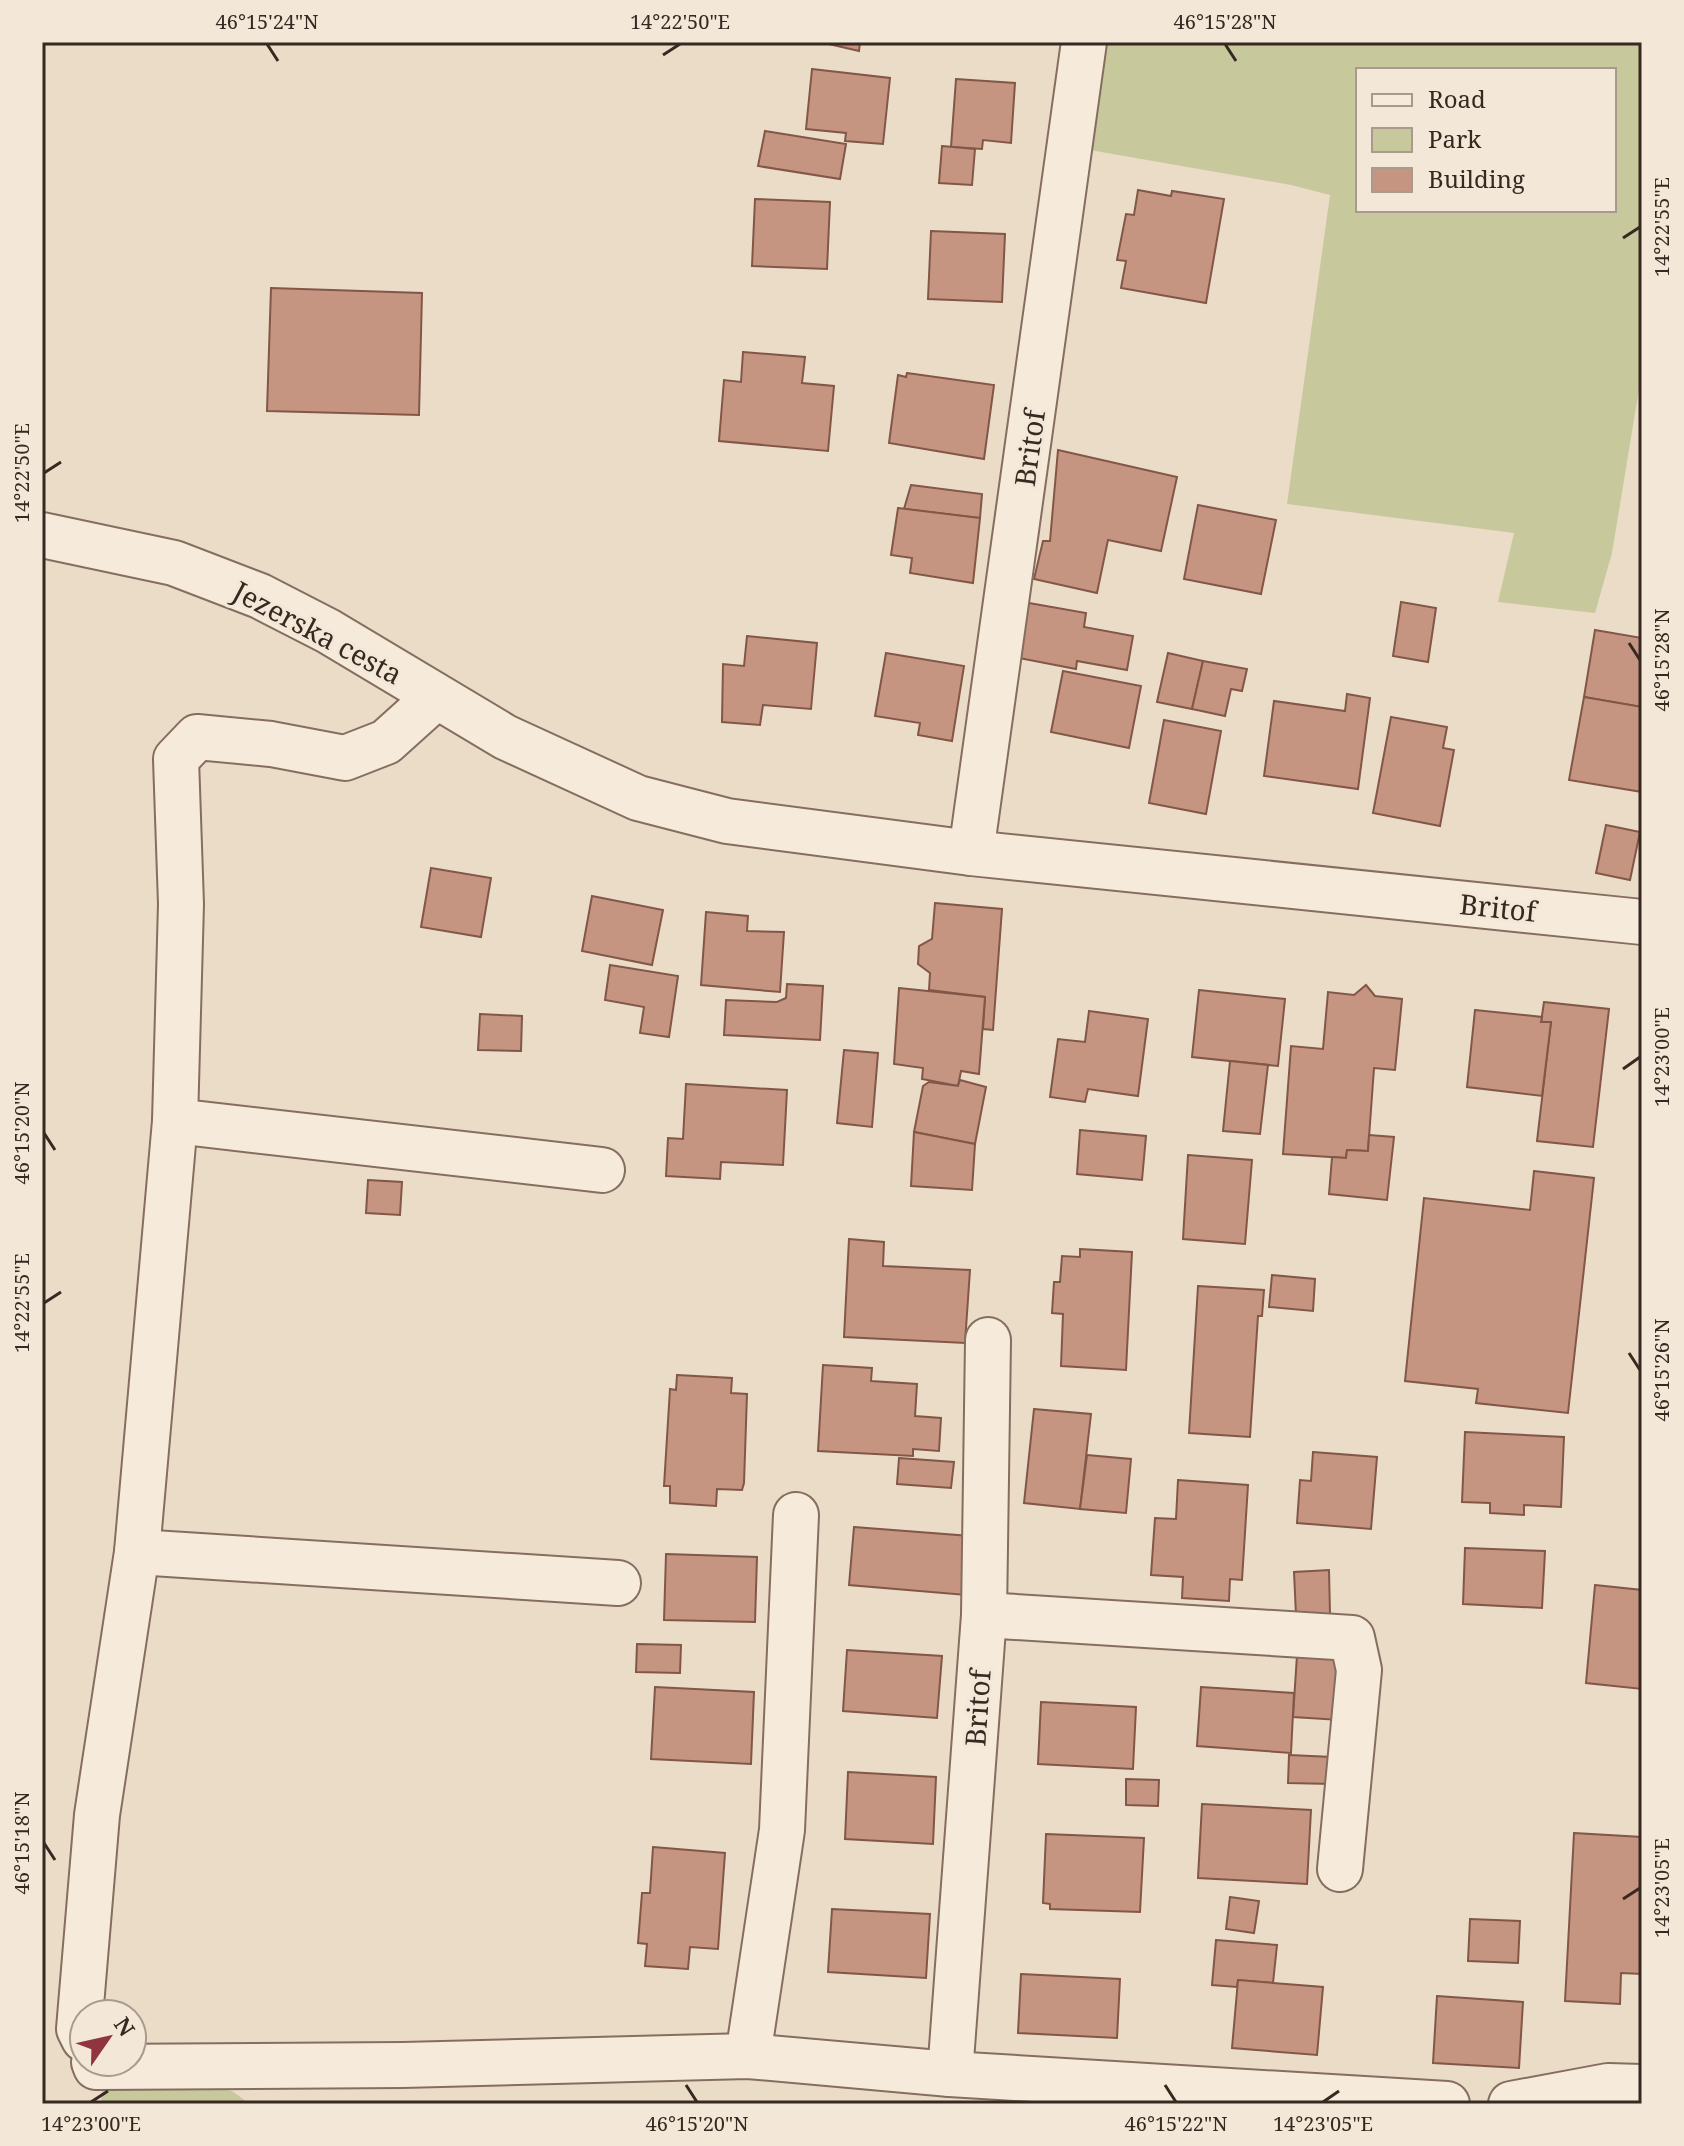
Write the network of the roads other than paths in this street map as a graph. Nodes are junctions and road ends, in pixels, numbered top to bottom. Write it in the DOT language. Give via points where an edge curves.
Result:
graph roads {
  1 [pos="1084,42"];
  2 [pos="42,535"];
  3 [pos="436,697"];
  4 [pos="577,772"];
  5 [pos="971,853"];
  6 [pos="1642,922"];
  7 [pos="175,1121"];
  8 [pos="602,1170"];
  9 [pos="988,1340"];
  10 [pos="796,1515"];
  11 [pos="137,1552"];
  12 [pos="618,1583"];
  13 [pos="984,1615"];
  14 [pos="1340,1869"];
  15 [pos="82,1998"];
  16 [pos="748,2056"];
  17 [pos="148,2067"];
  18 [pos="950,2074"];
  19 [pos="1642,2087"];
  20 [pos="1447,2104"];
  21 [pos="1511,2104"];
  1 -- 5 [label="street, Britof"];
  2 -- 3 [label="street, Jezerska cesta" via="174,563 287,610"];
  3 -- 4 [label="street, Jezerska cesta"];
  3 -- 7 [label="street" via="386,742 345,758 197,737 176,759 181,904"];
  4 -- 5 [label="street, Britof" via="638,798 727,821"];
  5 -- 6 [label="street, Britof"];
  7 -- 8 [label="street"];
  7 -- 11 [label="street"];
  9 -- 13 [label="street, Britof"];
  10 -- 16 [label="street" via="782,1830"];
  11 -- 12 [label="street"];
  11 -- 15 [label="street" via="97,1815"];
  13 -- 14 [label="street" via="1352,1638 1359,1670"];
  13 -- 18 [label="street, Britof"];
  16 -- 17 [label="street"];
  16 -- 18 [label="street"];
  18 -- 20 [label="street"];
  19 -- 21 [label="street" via="1608,2086"];
}
